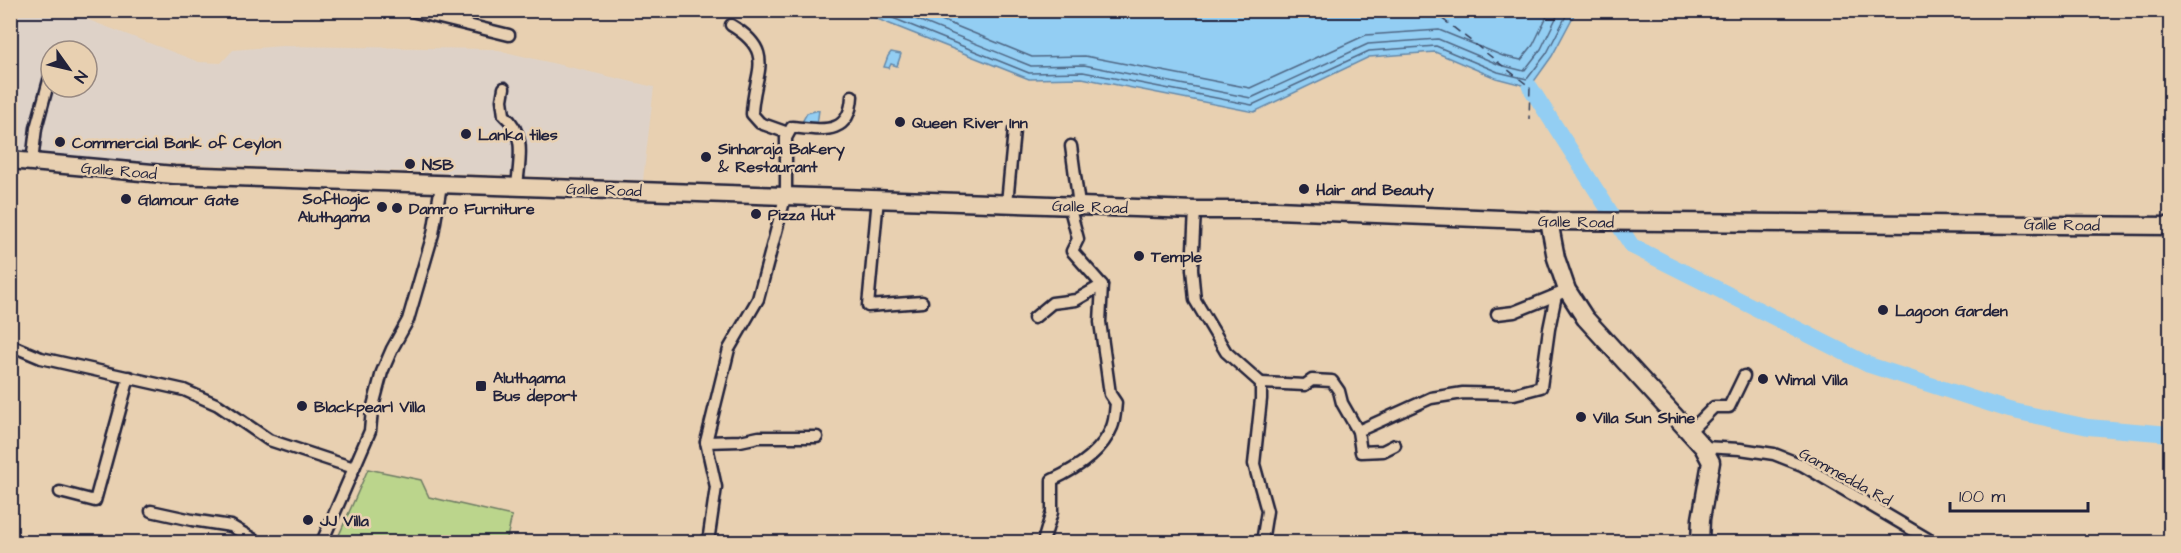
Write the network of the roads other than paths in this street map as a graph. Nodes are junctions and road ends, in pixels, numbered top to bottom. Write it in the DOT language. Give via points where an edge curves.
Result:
graph roads {
  1 [pos="407,10"];
  2 [pos="731,25"];
  3 [pos="509,35"];
  4 [pos="504,88"];
  5 [pos="852,96"];
  6 [pos="44,99"];
  7 [pos="1014,130"];
  8 [pos="788,133"];
  9 [pos="1071,146"];
  10 [pos="10,160"];
  11 [pos="32,162"];
  12 [pos="441,185"];
  13 [pos="517,187"];
  14 [pos="786,194"];
  15 [pos="878,198"];
  16 [pos="1007,203"];
  17 [pos="1074,205"];
  18 [pos="1195,210"];
  19 [pos="1556,221"];
  20 [pos="2170,226"];
  21 [pos="1102,285"];
  22 [pos="1562,292"];
  23 [pos="922,302"];
  24 [pos="1497,314"];
  25 [pos="1034,318"];
  26 [pos="10,345"];
  27 [pos="129,376"];
  28 [pos="1744,376"];
  29 [pos="1261,383"];
  30 [pos="1358,431"];
  31 [pos="1689,432"];
  32 [pos="817,436"];
  33 [pos="706,442"];
  34 [pos="1395,445"];
  35 [pos="1704,447"];
  36 [pos="354,468"];
  37 [pos="60,492"];
  38 [pos="151,511"];
  39 [pos="258,543"];
  40 [pos="322,543"];
  41 [pos="708,543"];
  42 [pos="1043,543"];
  43 [pos="1262,543"];
  44 [pos="1700,543"];
  45 [pos="1933,543"];
  1 -- 3 [label="street"];
  2 -- 8 [label="street" via="746,34 760,59 752,114 760,123"];
  4 -- 13 [label="street" via="504,115 520,137"];
  5 -- 8 [label="street" via="844,124 829,129 792,128"];
  6 -- 11 [label="street"];
  7 -- 16 [label="street"];
  8 -- 14 [label="street"];
  9 -- 17 [label="street"];
  10 -- 11 [label="main road, Galle Road"];
  11 -- 12 [label="main road, Galle Road" via="174,175"];
  12 -- 13 [label="main road, Galle Road"];
  12 -- 36 [label="street" via="433,234 408,320 382,372 370,431"];
  13 -- 14 [label="main road, Galle Road"];
  14 -- 15 [label="main road, Galle Road"];
  14 -- 33 [label="street" via="758,299 729,349"];
  15 -- 16 [label="main road, Galle Road"];
  15 -- 23 [label="street" via="868,306"];
  16 -- 17 [label="main road, Galle Road"];
  17 -- 18 [label="main road, Galle Road"];
  17 -- 21 [label="street" via="1078,239 1072,251"];
  18 -- 19 [label="main road, Galle Road"];
  18 -- 29 [label="street" via="1195,300 1226,352"];
  19 -- 20 [label="main road, Galle Road"];
  19 -- 22 [label="main road" via="1556,258"];
  21 -- 25 [label="street" via="1076,300 1052,303"];
  21 -- 42 [label="street" via="1100,322 1110,394 1116,403 1113,426 1088,458 1052,480 1052,512"];
  22 -- 24 [label="street" via="1514,312"];
  22 -- 30 [label="street" via="1549,329 1541,387 1514,394 1463,393 1431,398"];
  22 -- 31 [label="main road"];
  26 -- 27 [label="street" via="41,358"];
  27 -- 36 [label="street" via="184,390 218,405 269,440"];
  27 -- 37 [label="street" via="95,501"];
  28 -- 31 [label="street" via="1729,407 1714,407"];
  29 -- 30 [label="street" via="1305,385 1312,380 1332,381"];
  29 -- 43 [label="street" via="1254,464 1268,511"];
  30 -- 34 [label="street" via="1361,452 1383,451"];
  31 -- 35 [label="main road"];
  32 -- 33 [label="street"];
  33 -- 41 [label="street" via="716,487"];
  35 -- 44 [label="main road" via="1711,462"];
  35 -- 45 [label="street, Gammedda Rd" via="1774,454 1802,465"];
  36 -- 40 [label="street"];
  38 -- 39 [label="street" via="231,526"];
}
